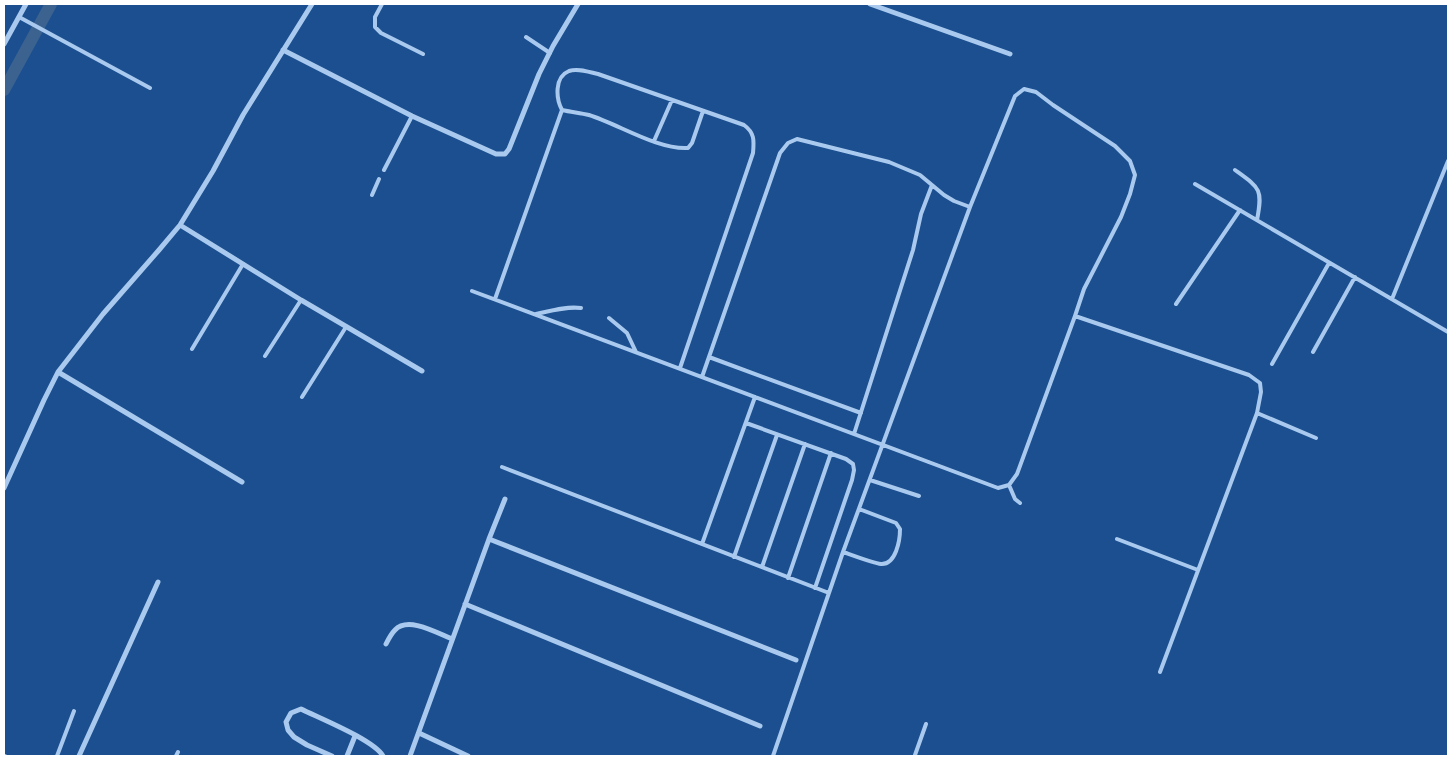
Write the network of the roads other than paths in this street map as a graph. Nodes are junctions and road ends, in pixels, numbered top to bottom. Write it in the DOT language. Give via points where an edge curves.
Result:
graph roads {
  1 [pos="26,4"];
  2 [pos="312,4"];
  3 [pos="382,4"];
  4 [pos="578,4"];
  5 [pos="870,4"];
  6 [pos="19,17"];
  7 [pos="526,37"];
  8 [pos="4,44"];
  9 [pos="283,50"];
  10 [pos="550,53"];
  11 [pos="423,54"];
  12 [pos="1010,54"];
  13 [pos="150,88"];
  14 [pos="672,100"];
  15 [pos="562,110"];
  16 [pos="703,111"];
  17 [pos="412,116"];
  18 [pos="654,141"];
  19 [pos="1448,161"];
  20 [pos="384,170"];
  21 [pos="1234,170"];
  22 [pos="379,179"];
  23 [pos="1195,184"];
  24 [pos="932,185"];
  25 [pos="372,195"];
  26 [pos="970,207"];
  27 [pos="1240,210"];
  28 [pos="1257,220"];
  29 [pos="180,225"];
  30 [pos="1329,263"];
  31 [pos="243,264"];
  32 [pos="1355,277"];
  33 [pos="472,291"];
  34 [pos="495,299"];
  35 [pos="1392,299"];
  36 [pos="301,300"];
  37 [pos="1176,304"];
  38 [pos="581,308"];
  39 [pos="536,314"];
  40 [pos="1075,316"];
  41 [pos="609,318"];
  42 [pos="346,326"];
  43 [pos="1448,332"];
  44 [pos="192,349"];
  45 [pos="636,352"];
  46 [pos="1314,352"];
  47 [pos="265,356"];
  48 [pos="709,357"];
  49 [pos="1272,364"];
  50 [pos="680,368"];
  51 [pos="422,370"];
  52 [pos="58,372"];
  53 [pos="702,376"];
  54 [pos="302,397"];
  55 [pos="755,397"];
  56 [pos="861,413"];
  57 [pos="1257,413"];
  58 [pos="746,423"];
  59 [pos="854,434"];
  60 [pos="777,435"];
  61 [pos="1316,438"];
  62 [pos="804,444"];
  63 [pos="883,445"];
  64 [pos="831,453"];
  65 [pos="502,467"];
  66 [pos="870,480"];
  67 [pos="242,482"];
  68 [pos="1010,485"];
  69 [pos="4,488"];
  70 [pos="919,496"];
  71 [pos="505,499"];
  72 [pos="1020,503"];
  73 [pos="859,508"];
  74 [pos="1117,539"];
  75 [pos="489,540"];
  76 [pos="702,544"];
  77 [pos="843,552"];
  78 [pos="734,557"];
  79 [pos="762,568"];
  80 [pos="1198,570"];
  81 [pos="788,578"];
  82 [pos="158,582"];
  83 [pos="815,588"];
  84 [pos="828,593"];
  85 [pos="465,604"];
  86 [pos="452,639"];
  87 [pos="386,644"];
  88 [pos="796,660"];
  89 [pos="1160,672"];
  90 [pos="74,711"];
  91 [pos="926,724"];
  92 [pos="760,726"];
  93 [pos="418,733"];
  94 [pos="355,736"];
  95 [pos="915,755"];
  96 [pos="57,756"];
  97 [pos="79,756"];
  98 [pos="332,756"];
  99 [pos="347,756"];
  100 [pos="383,756"];
  101 [pos="410,756"];
  102 [pos="468,756"];
  103 [pos="773,756"];
  1 -- 6 [label="street"];
  2 -- 9 [label="street"];
  3 -- 11 [label="lane" via="375,17 375,27"];
  4 -- 10 [label="street"];
  5 -- 12 [label="street"];
  6 -- 8 [label="street"];
  6 -- 13 [label="lane"];
  7 -- 10 [label="lane"];
  9 -- 17 [label="street"];
  9 -- 29 [label="street"];
  10 -- 17 [label="street" via="505,154 496,154"];
  14 -- 15 [label="lane" via="598,74 569,71 560,79 557,94"];
  14 -- 16 [label="lane"];
  14 -- 18 [label="lane"];
  15 -- 18 [label="lane" via="590,116"];
  15 -- 34 [label="lane"];
  16 -- 18 [label="lane" via="688,148 665,146"];
  16 -- 50 [label="lane" via="744,125 751,130 754,143"];
  17 -- 20 [label="lane"];
  19 -- 35 [label="lane"];
  21 -- 28 [label="lane" via="1259,192"];
  22 -- 25 [label="lane"];
  23 -- 27 [label="lane"];
  24 -- 26 [label="lane" via="954,202"];
  24 -- 48 [label="lane" via="920,175 890,162 797,139 788,143 780,153"];
  24 -- 56 [label="lane"];
  26 -- 40 [label="lane" via="1015,96 1024,89 1036,92 1115,146 1130,161 1135,175 1130,194"];
  26 -- 63 [label="lane"];
  27 -- 28 [label="lane"];
  27 -- 37 [label="lane"];
  28 -- 30 [label="lane"];
  29 -- 31 [label="street"];
  29 -- 52 [label="street"];
  30 -- 32 [label="lane"];
  30 -- 49 [label="lane"];
  31 -- 36 [label="street"];
  31 -- 44 [label="lane"];
  32 -- 35 [label="lane"];
  32 -- 46 [label="lane"];
  33 -- 34 [label="lane"];
  34 -- 39 [label="lane"];
  35 -- 43 [label="lane"];
  36 -- 42 [label="street"];
  36 -- 47 [label="lane"];
  38 -- 39 [label="lane"];
  39 -- 45 [label="lane"];
  40 -- 57 [label="lane" via="1249,375 1260,383"];
  40 -- 68 [label="lane" via="1017,474"];
  41 -- 45 [label="lane" via="627,333"];
  42 -- 51 [label="street"];
  42 -- 54 [label="lane"];
  45 -- 50 [label="lane"];
  48 -- 53 [label="lane"];
  48 -- 56 [label="lane"];
  50 -- 53 [label="lane"];
  52 -- 67 [label="street"];
  52 -- 69 [label="street"];
  53 -- 55 [label="lane"];
  55 -- 58 [label="lane"];
  55 -- 59 [label="lane"];
  56 -- 59 [label="lane"];
  57 -- 61 [label="lane"];
  57 -- 80 [label="lane"];
  58 -- 60 [label="lane"];
  58 -- 76 [label="lane"];
  59 -- 63 [label="lane"];
  60 -- 62 [label="lane"];
  60 -- 78 [label="lane"];
  62 -- 64 [label="lane"];
  62 -- 79 [label="lane"];
  63 -- 66 [label="lane"];
  63 -- 68 [label="lane" via="998,488"];
  64 -- 81 [label="lane"];
  64 -- 83 [label="lane" via="853,464 854,470"];
  65 -- 76 [label="lane"];
  66 -- 70 [label="lane"];
  66 -- 73 [label="lane"];
  68 -- 72 [label="lane"];
  71 -- 75 [label="street"];
  73 -- 77 [label="lane"];
  73 -- 77 [label="lane" via="896,523 900,538 893,557 882,564"];
  74 -- 80 [label="lane"];
  75 -- 85 [label="street"];
  75 -- 88 [label="street"];
  76 -- 78 [label="lane"];
  77 -- 84 [label="lane"];
  78 -- 79 [label="lane"];
  79 -- 81 [label="lane"];
  80 -- 89 [label="lane"];
  81 -- 83 [label="lane"];
  82 -- 97 [label="street"];
  83 -- 84 [label="lane"];
  84 -- 103 [label="lane"];
  85 -- 86 [label="street"];
  85 -- 92 [label="street"];
  86 -- 87 [label="street" via="416,625 403,625 395,630"];
  86 -- 93 [label="street"];
  90 -- 96 [label="lane"];
  91 -- 95 [label="lane"];
  93 -- 101 [label="street"];
  93 -- 102 [label="street"];
  94 -- 98 [label="street" via="301,710 292,713 286,722 294,737"];
  94 -- 99 [label="street"];
  94 -- 100 [label="street" via="366,740"];
}
